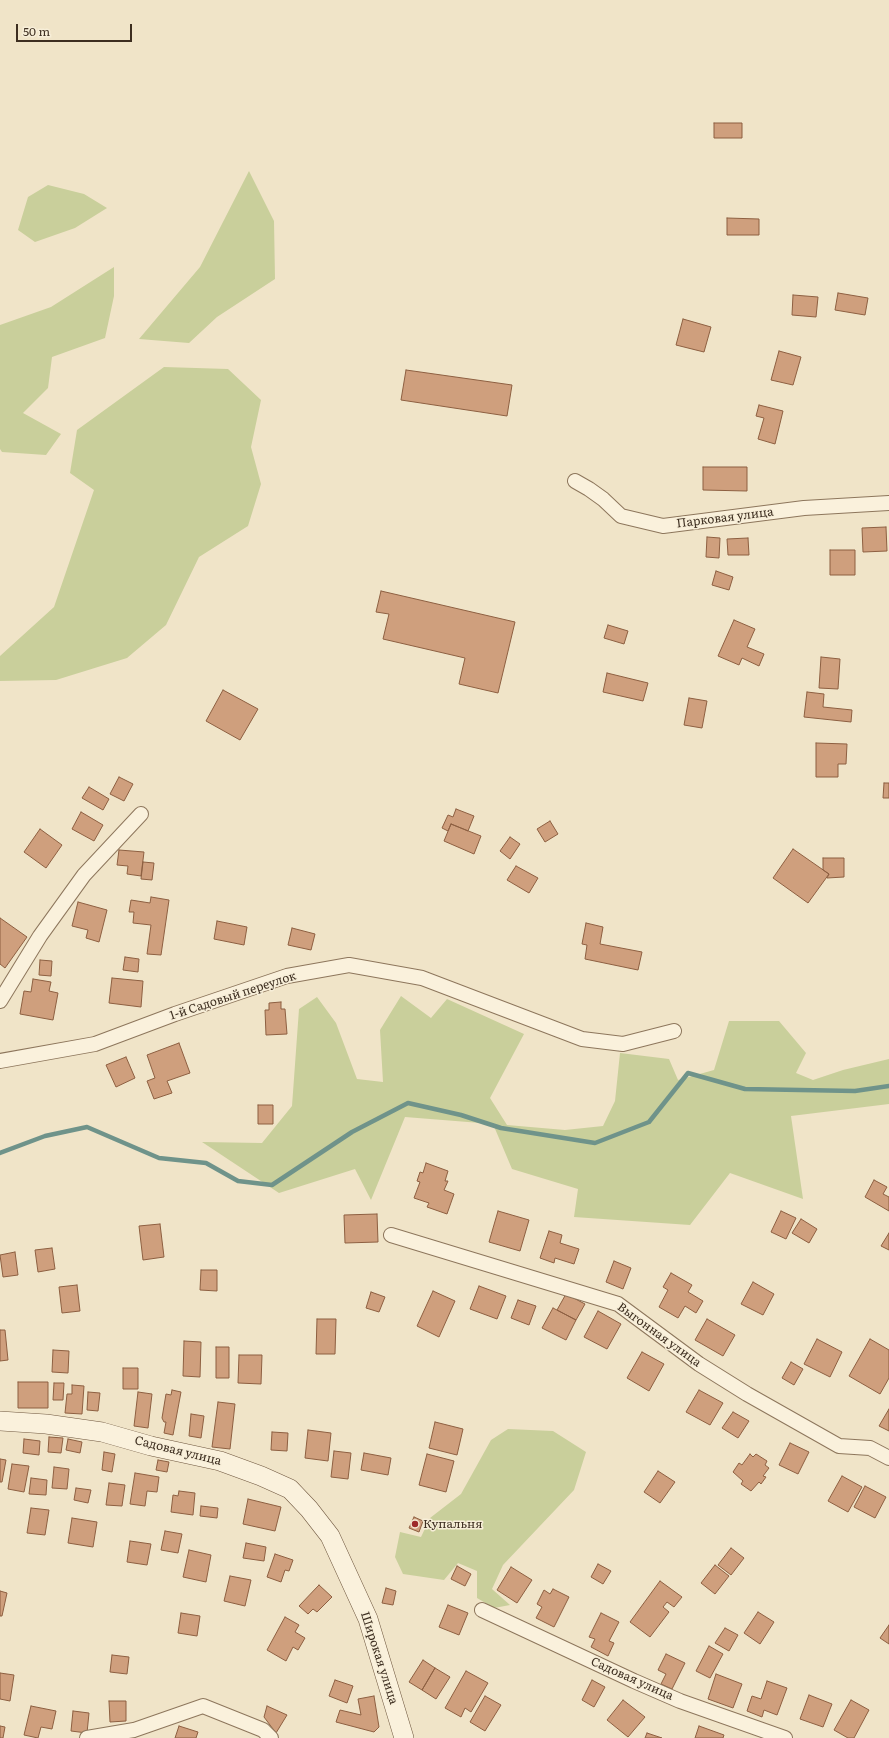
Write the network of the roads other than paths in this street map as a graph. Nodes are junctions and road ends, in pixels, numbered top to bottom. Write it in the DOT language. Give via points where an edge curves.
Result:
graph roads {
  1 [pos="575,481"];
  2 [pos="889,503"];
  3 [pos="141,814"];
  4 [pos="0,1001"];
  5 [pos="674,1032"];
  6 [pos="0,1061"];
  7 [pos="391,1235"];
  8 [pos="0,1421"];
  9 [pos="889,1458"];
  10 [pos="330,1536"];
  11 [pos="482,1610"];
  12 [pos="87,1738"];
  13 [pos="271,1738"];
  14 [pos="404,1738"];
  15 [pos="785,1738"];
  1 -- 2 [label="street, Парковая улица" via="603,499 621,516 663,526 804,508"];
  3 -- 4 [label="street" via="84,875 40,936"];
  5 -- 6 [label="street, 1-й Садовый переулок" via="623,1044 582,1039 422,978 349,965 287,976 95,1044"];
  7 -- 9 [label="street, Выгонная улица" via="618,1304 699,1364 838,1446 870,1448"];
  8 -- 10 [label="street, Садовая улица" via="102,1432 220,1461 290,1489"];
  10 -- 14 [label="street, Широкая улица" via="368,1619"];
  11 -- 15 [label="street, Садовая улица" via="680,1701"];
  12 -- 13 [label="street" via="134,1730 203,1706 263,1730"];
}
